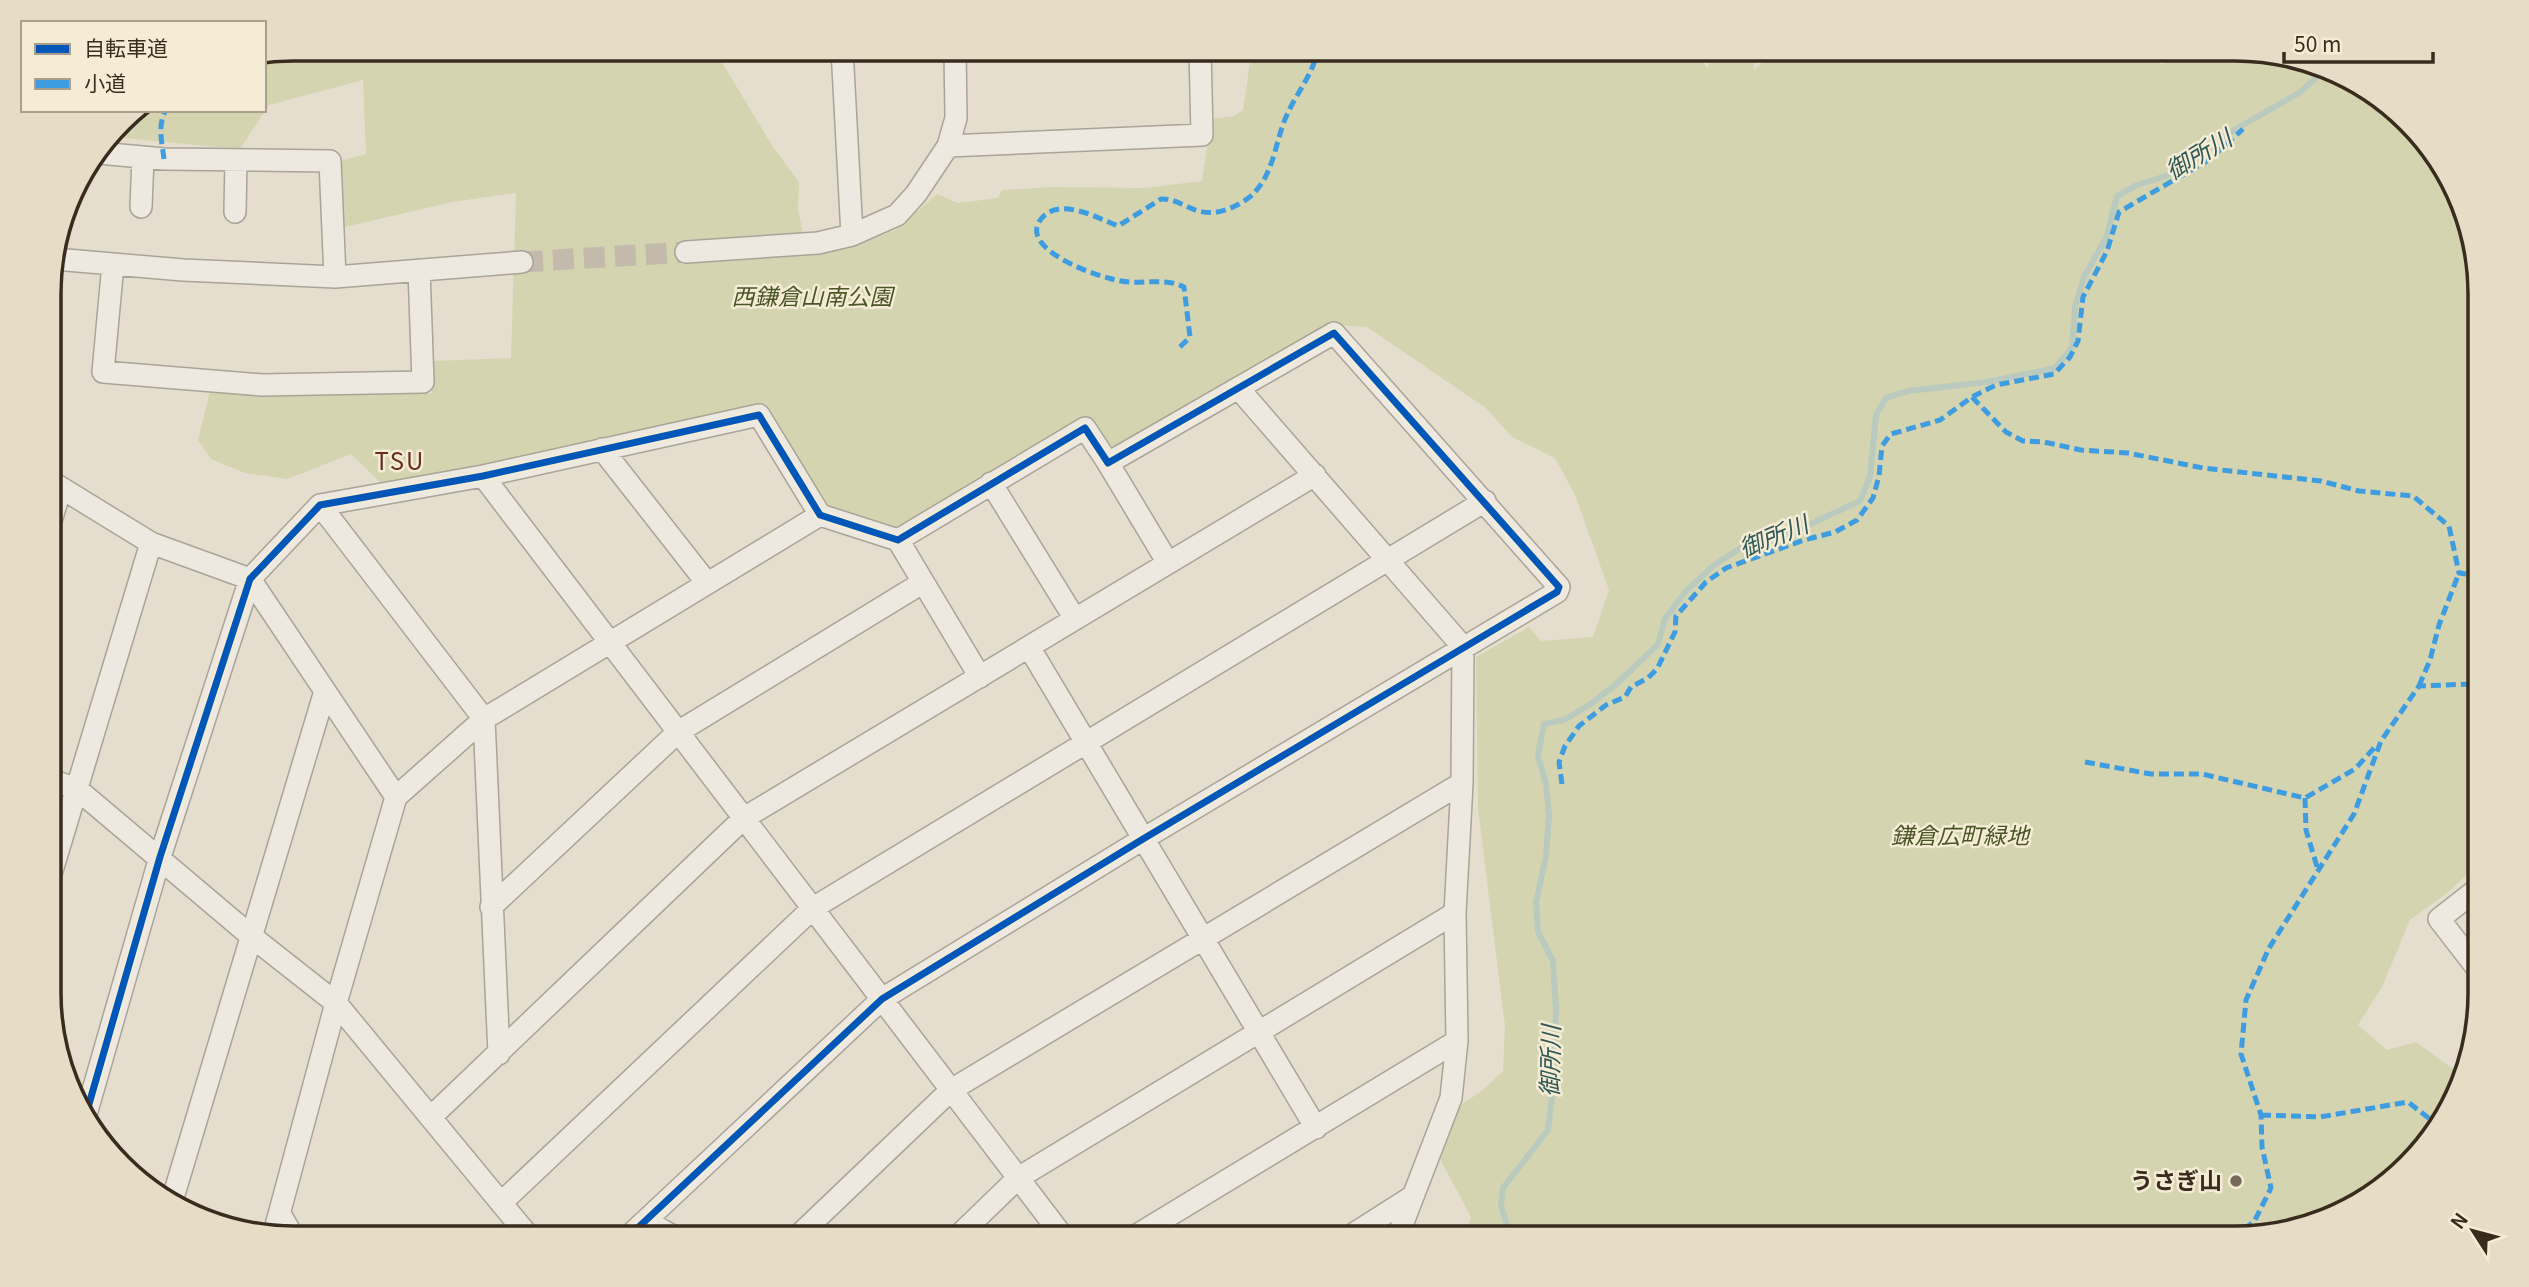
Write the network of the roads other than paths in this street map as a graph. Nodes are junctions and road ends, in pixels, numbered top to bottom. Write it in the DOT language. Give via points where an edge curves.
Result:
graph roads {
  1 [pos="843,62"];
  2 [pos="955,62"];
  3 [pos="1200,62"];
  4 [pos="948,146"];
  5 [pos="109,154"];
  6 [pos="143,157"];
  7 [pos="236,160"];
  8 [pos="141,207"];
  9 [pos="235,212"];
  10 [pos="852,235"];
  11 [pos="686,252"];
  12 [pos="65,260"];
  13 [pos="522,262"];
  14 [pos="113,264"];
  15 [pos="419,270"];
  16 [pos="335,277"];
  17 [pos="1239,389"];
  18 [pos="602,449"];
  19 [pos="1108,463"];
  20 [pos="483,475"];
  21 [pos="1315,475"];
  22 [pos="991,483"];
  23 [pos="62,489"];
  24 [pos="1485,501"];
  25 [pos="320,505"];
  26 [pos="820,515"];
  27 [pos="898,540"];
  28 [pos="152,543"];
  29 [pos="1388,560"];
  30 [pos="1168,563"];
  31 [pos="250,579"];
  32 [pos="707,583"];
  33 [pos="922,583"];
  34 [pos="1075,619"];
  35 [pos="609,642"];
  36 [pos="1028,647"];
  37 [pos="1463,647"];
  38 [pos="979,677"];
  39 [pos="325,691"];
  40 [pos="484,719"];
  41 [pos="678,732"];
  42 [pos="1085,742"];
  43 [pos="1462,783"];
  44 [pos="61,784"];
  45 [pos="77,789"];
  46 [pos="396,797"];
  47 [pos="744,818"];
  48 [pos="1143,839"];
  49 [pos="61,841"];
  50 [pos="160,857"];
  51 [pos="2468,896"];
  52 [pos="491,907"];
  53 [pos="813,908"];
  54 [pos="1455,913"];
  55 [pos="251,936"];
  56 [pos="1202,938"];
  57 [pos="2468,956"];
  58 [pos="882,999"];
  59 [pos="336,1003"];
  60 [pos="1258,1032"];
  61 [pos="1457,1041"];
  62 [pos="499,1054"];
  63 [pos="951,1090"];
  64 [pos="89,1103"];
  65 [pos="430,1117"];
  66 [pos="1316,1128"];
  67 [pos="1018,1178"];
  68 [pos="174,1193"];
  69 [pos="1413,1196"];
  70 [pos="501,1203"];
  71 [pos="646,1220"];
  72 [pos="277,1224"];
  73 [pos="1366,1225"];
  74 [pos="1402,1225"];
  75 [pos="520,1226"];
  76 [pos="640,1226"];
  77 [pos="656,1226"];
  78 [pos="809,1226"];
  79 [pos="969,1226"];
  80 [pos="1055,1226"];
  81 [pos="1153,1226"];
  1 -- 10 [label="street"];
  2 -- 4 [label="street" via="956,118"];
  3 -- 4 [label="street" via="1202,135"];
  4 -- 10 [label="street" via="897,215"];
  5 -- 6 [label="street"];
  6 -- 7 [label="street"];
  6 -- 8 [label="street"];
  7 -- 9 [label="street"];
  7 -- 16 [label="street" via="330,161"];
  10 -- 11 [label="street" via="818,243"];
  12 -- 14 [label="street"];
  13 -- 15 [label="street"];
  14 -- 15 [label="street" via="103,372 262,385 423,382"];
  14 -- 16 [label="street"];
  15 -- 16 [label="street"];
  17 -- 19 [label="street"];
  17 -- 21 [label="street"];
  17 -- 24 [label="street" via="1334,333"];
  18 -- 20 [label="street"];
  18 -- 26 [label="street" via="759,415"];
  18 -- 32 [label="street"];
  19 -- 22 [label="street" via="1085,428"];
  19 -- 30 [label="street"];
  20 -- 25 [label="street"];
  20 -- 35 [label="street"];
  21 -- 29 [label="street"];
  21 -- 30 [label="street"];
  22 -- 27 [label="street"];
  22 -- 34 [label="street"];
  23 -- 28 [label="street"];
  24 -- 29 [label="street"];
  24 -- 37 [label="street" via="1559,587"];
  25 -- 31 [label="street"];
  25 -- 40 [label="street"];
  26 -- 27 [label="street"];
  26 -- 32 [label="street"];
  27 -- 33 [label="street"];
  28 -- 31 [label="street"];
  28 -- 45 [label="street"];
  29 -- 37 [label="street"];
  29 -- 42 [label="street"];
  30 -- 34 [label="street"];
  31 -- 39 [label="street"];
  31 -- 50 [label="street"];
  32 -- 35 [label="street"];
  33 -- 38 [label="street"];
  33 -- 41 [label="street"];
  34 -- 36 [label="street"];
  35 -- 40 [label="street"];
  35 -- 41 [label="street"];
  36 -- 38 [label="street"];
  36 -- 42 [label="street"];
  37 -- 43 [label="street"];
  37 -- 48 [label="street"];
  38 -- 47 [label="street"];
  39 -- 46 [label="street"];
  39 -- 55 [label="street"];
  40 -- 46 [label="street"];
  40 -- 52 [label="street"];
  41 -- 47 [label="street"];
  41 -- 52 [label="street"];
  42 -- 48 [label="street"];
  42 -- 53 [label="street"];
  43 -- 54 [label="street"];
  43 -- 56 [label="street"];
  44 -- 45 [label="street"];
  45 -- 49 [label="street"];
  45 -- 50 [label="street"];
  46 -- 59 [label="street"];
  47 -- 53 [label="street"];
  47 -- 62 [label="street"];
  48 -- 56 [label="street"];
  48 -- 58 [label="street"];
  50 -- 55 [label="street"];
  50 -- 64 [label="street"];
  51 -- 57 [label="street" via="2439,919"];
  52 -- 62 [label="street"];
  53 -- 58 [label="street"];
  53 -- 70 [label="street"];
  54 -- 60 [label="street"];
  54 -- 61 [label="street"];
  55 -- 59 [label="street"];
  55 -- 68 [label="street"];
  56 -- 60 [label="street"];
  56 -- 63 [label="street"];
  58 -- 63 [label="street"];
  58 -- 71 [label="street"];
  59 -- 65 [label="street"];
  59 -- 72 [label="street"];
  60 -- 66 [label="street"];
  60 -- 67 [label="street"];
  61 -- 66 [label="street"];
  61 -- 69 [label="street" via="1451,1098"];
  62 -- 65 [label="street"];
  63 -- 67 [label="street"];
  63 -- 78 [label="street"];
  65 -- 70 [label="street"];
  66 -- 81 [label="street"];
  67 -- 79 [label="street"];
  67 -- 80 [label="street"];
  69 -- 73 [label="street"];
  69 -- 74 [label="street"];
  70 -- 75 [label="street"];
  71 -- 76 [label="street"];
  71 -- 77 [label="street"];
}
